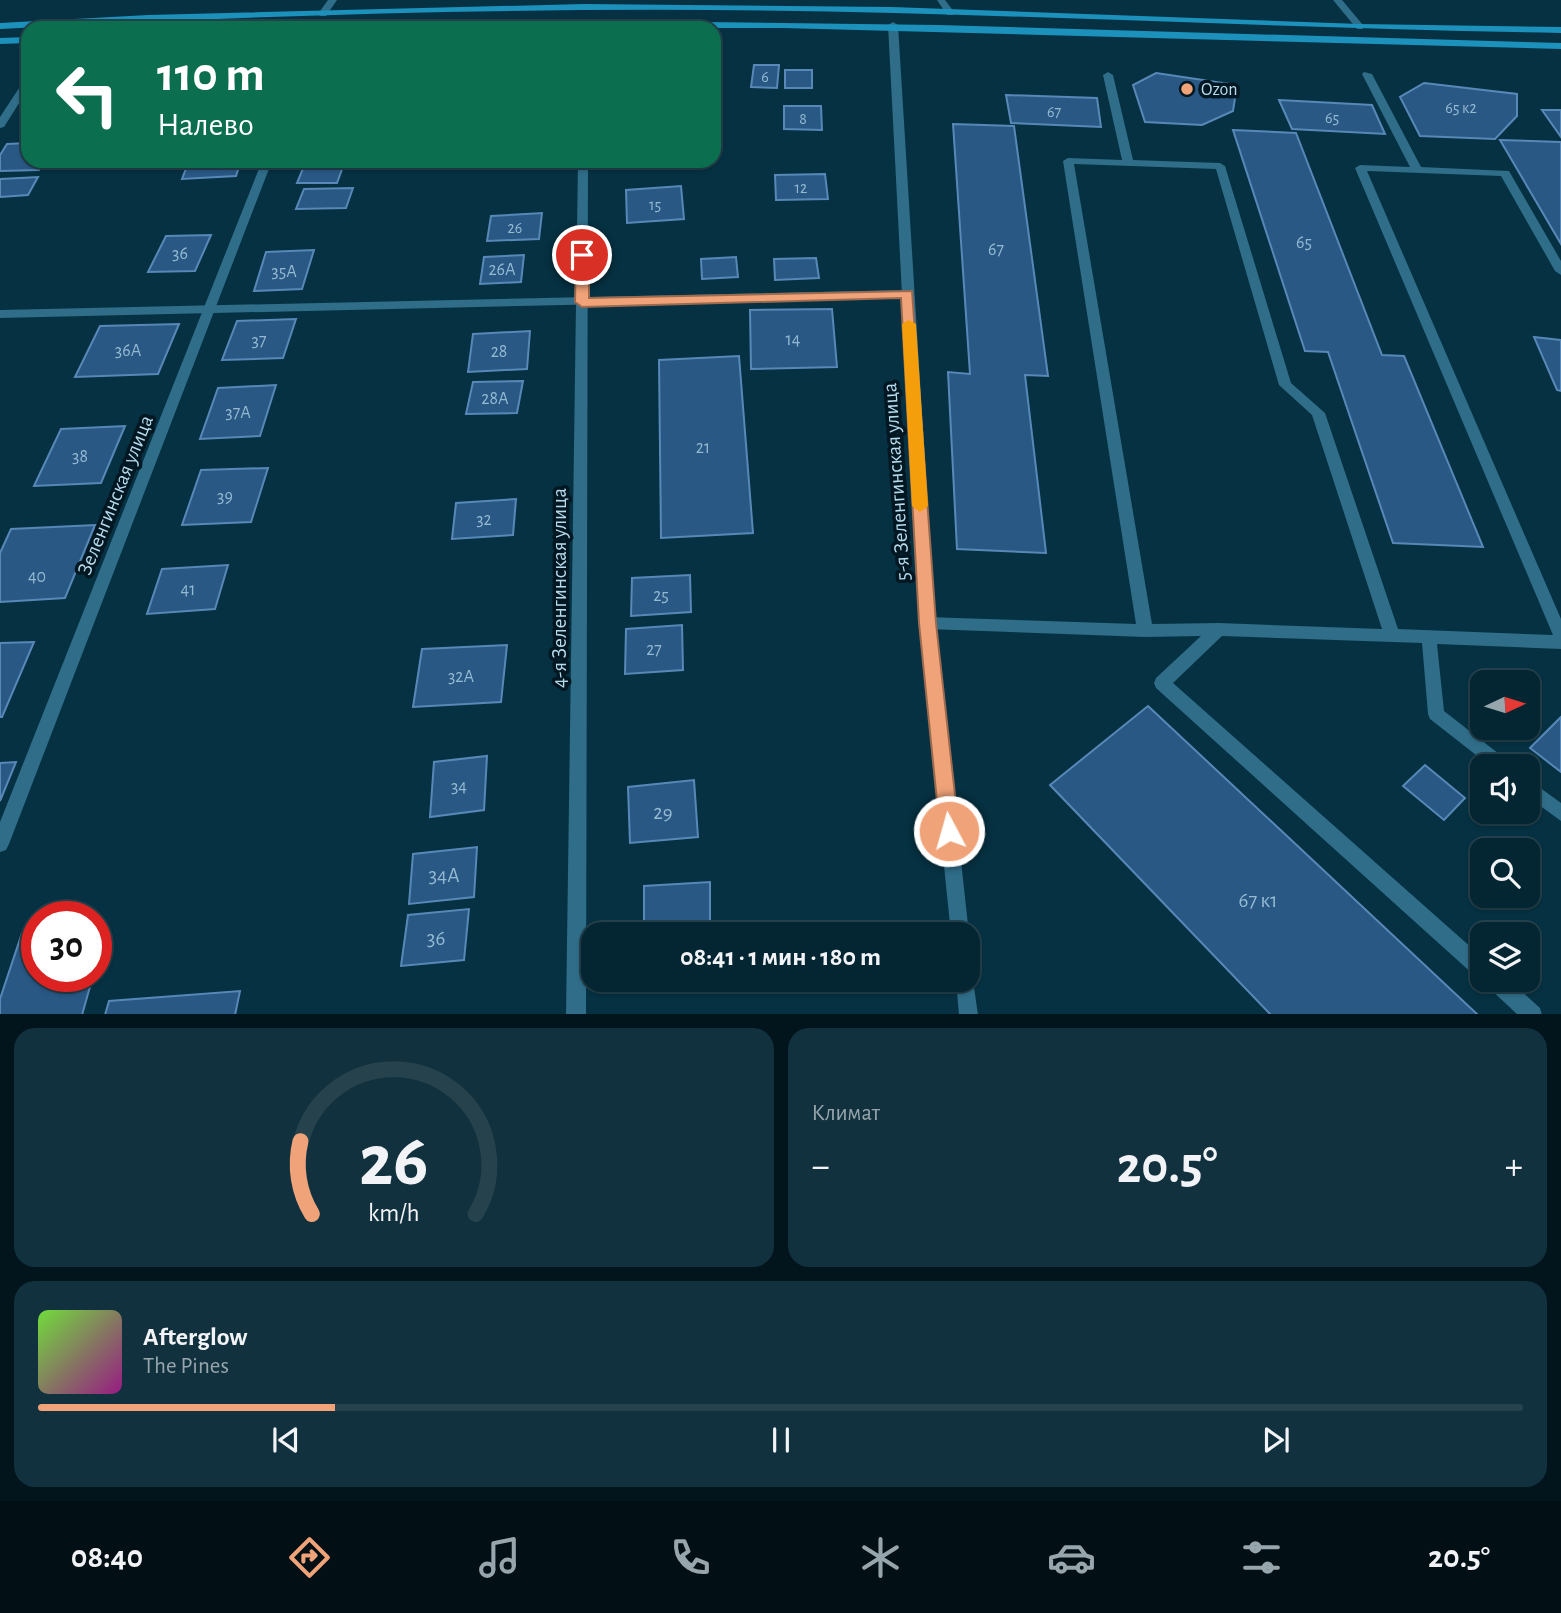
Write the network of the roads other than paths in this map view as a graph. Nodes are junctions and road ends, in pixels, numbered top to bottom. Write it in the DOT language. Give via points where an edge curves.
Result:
graph roads {
  1 [pos="333,0"];
  2 [pos="941,0"];
  3 [pos="1338,0"];
  4 [pos="950,13"];
  5 [pos="323,14"];
  6 [pos="92,21"];
  7 [pos="721,23"];
  8 [pos="21,25"];
  9 [pos="893,25"];
  10 [pos="0,26"];
  11 [pos="1360,27"];
  12 [pos="1561,30"];
  13 [pos="21,40"];
  14 [pos="0,41"];
  15 [pos="1561,46"];
  16 [pos="1367,74"];
  17 [pos="1108,75"];
  18 [pos="21,92"];
  19 [pos="0,125"];
  20 [pos="1128,163"];
  21 [pos="264,168"];
  22 [pos="583,168"];
  23 [pos="1416,170"];
  24 [pos="1561,271"];
  25 [pos="907,294"];
  26 [pos="582,302"];
  27 [pos="212,307"];
  28 [pos="0,314"];
  29 [pos="927,623"];
  30 [pos="1219,629"];
  31 [pos="1145,631"];
  32 [pos="1392,635"];
  33 [pos="1429,636"];
  34 [pos="1561,639"];
  35 [pos="1487,754"];
  36 [pos="1540,796"];
  37 [pos="1561,813"];
  38 [pos="0,844"];
  39 [pos="959,922"];
  40 [pos="1470,958"];
  41 [pos="966,992"];
  42 [pos="1508,992"];
  43 [pos="576,1014"];
  44 [pos="969,1014"];
  45 [pos="1533,1014"];
  1 -- 5 [label="street"];
  2 -- 4 [label="street"];
  3 -- 11 [label="street"];
  4 -- 5 [label="street" via="584,7"];
  4 -- 11 [label="street"];
  5 -- 6 [label="street"];
  7 -- 9 [label="street"];
  8 -- 10 [label="street"];
  9 -- 15 [label="street"];
  9 -- 25 [label="street, 5-я Зеленгинская улица"];
  11 -- 12 [label="street"];
  13 -- 14 [label="street"];
  16 -- 23 [label="street"];
  17 -- 20 [label="street"];
  18 -- 19 [label="street"];
  20 -- 31 [label="street" via="1068,161"];
  20 -- 32 [label="street" via="1220,166 1285,385 1318,413"];
  21 -- 27 [label="street, Зеленгинская улица"];
  22 -- 26 [label="street, 4-я Зеленгинская улица"];
  23 -- 24 [label="street" via="1505,173"];
  23 -- 34 [label="street" via="1360,169"];
  25 -- 26 [label="street"];
  25 -- 29 [label="street, 5-я Зеленгинская улица"];
  26 -- 27 [label="street"];
  26 -- 43 [label="street, 4-я Зеленгинская улица"];
  27 -- 28 [label="street"];
  27 -- 38 [label="street, Зеленгинская улица"];
  29 -- 31 [label="street"];
  29 -- 39 [label="street, 5-я Зеленгинская улица"];
  30 -- 31 [label="street"];
  30 -- 32 [label="street"];
  30 -- 40 [label="street" via="1162,684"];
  32 -- 33 [label="street"];
  33 -- 34 [label="street"];
  33 -- 35 [label="street" via="1436,714"];
  36 -- 37 [label="street"];
  41 -- 44 [label="street"];
  42 -- 45 [label="street"];
}
